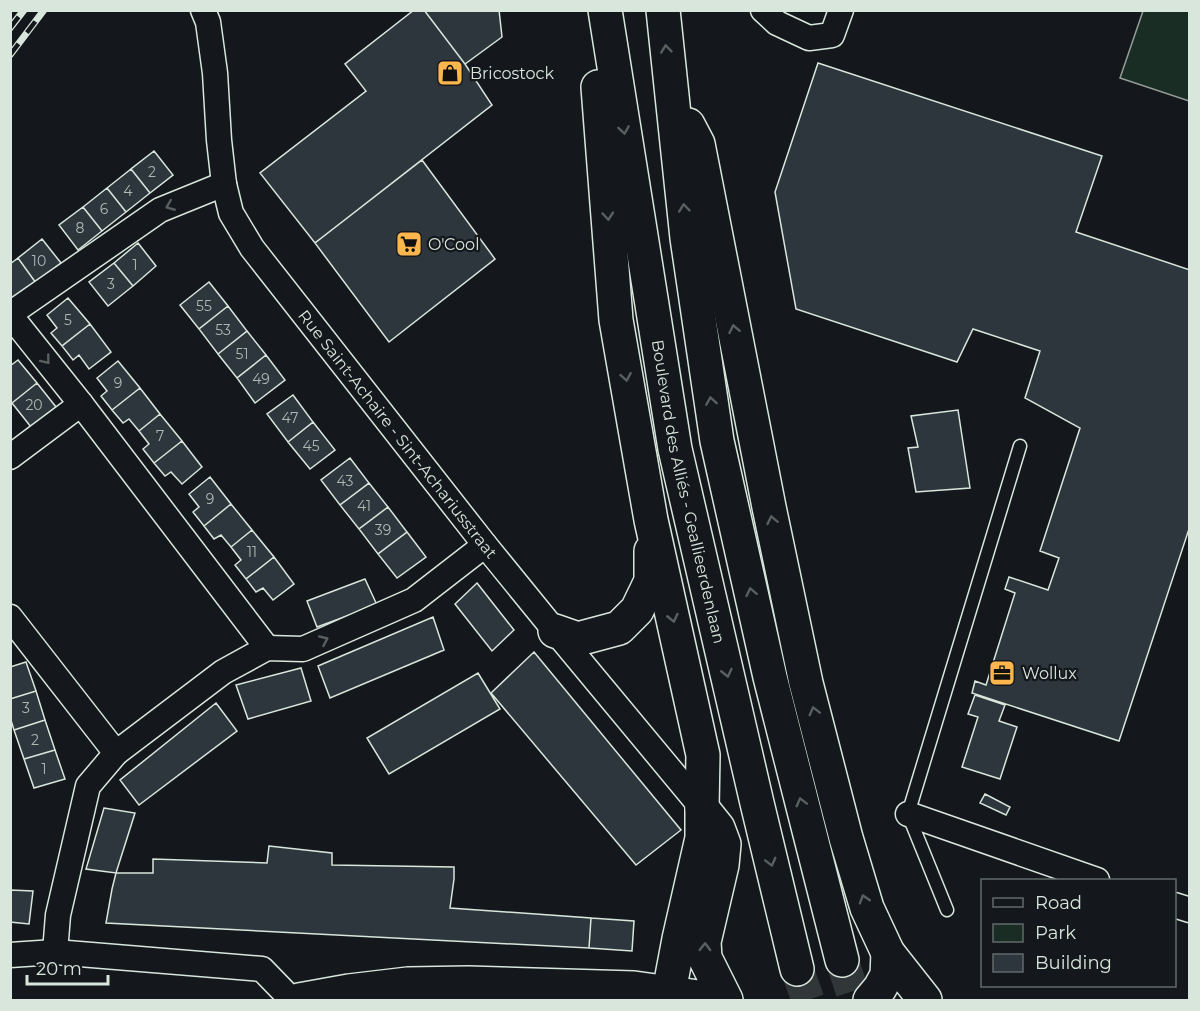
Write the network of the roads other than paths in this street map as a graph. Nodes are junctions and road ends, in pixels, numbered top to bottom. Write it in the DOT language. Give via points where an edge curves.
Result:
graph roads {
  1 [pos="203,10"];
  2 [pos="596,10"];
  3 [pos="605,10"];
  4 [pos="663,10"];
  5 [pos="763,10"];
  6 [pos="841,10"];
  7 [pos="670,88"];
  8 [pos="224,184"];
  9 [pos="10,315"];
  10 [pos="81,404"];
  11 [pos="1020,446"];
  12 [pos="10,457"];
  13 [pos="651,520"];
  14 [pos="485,545"];
  15 [pos="10,617"];
  16 [pos="555,631"];
  17 [pos="267,648"];
  18 [pos="116,753"];
  19 [pos="702,808"];
  20 [pos="908,814"];
  21 [pos="1094,879"];
  22 [pos="947,910"];
  23 [pos="55,952"];
  24 [pos="888,952"];
  25 [pos="10,955"];
  26 [pos="842,960"];
  27 [pos="797,969"];
  28 [pos="669,993"];
  29 [pos="292,1000"];
  30 [pos="299,1000"];
  31 [pos="720,1000"];
  32 [pos="726,1000"];
  33 [pos="870,1000"];
  34 [pos="925,1000"];
  1 -- 8 [label="street, Rue Saint-Achaire - Sint-Achariusstraat" via="215,73"];
  2 -- 13 [label="main road, one-way" via="599,108 616,320"];
  3 -- 27 [label="main road, Boulevard des Alliés - Geallieerdenlaan, one-way" via="675,449"];
  7 -- 4 [label="main road, one-way"];
  5 -- 6 [label="street" via="777,23 809,38 832,35"];
  24 -- 7 [label="main road, one-way" via="867,908 806,683 698,144"];
  26 -- 7 [label="main road, one-way" via="770,677 717,441"];
  8 -- 9 [label="street, one-way" via="160,210"];
  8 -- 14 [label="street, Rue Saint-Achaire - Sint-Achariusstraat" via="231,213 252,248"];
  9 -- 10 [label="street, one-way"];
  10 -- 12 [label="street"];
  10 -- 17 [label="street"];
  11 -- 20 [label="lane"];
  13 -- 16 [label="main road" via="651,581 637,610 619,628 578,639"];
  13 -- 19 [label="main road, one-way" via="703,755"];
  14 -- 16 [label="street, Rue Saint-Achaire - Sint-Achariusstraat"];
  17 -- 14 [label="street, one-way" via="303,649 414,600"];
  15 -- 18 [label="street"];
  16 -- 19 [label="street, Rue Saint-Achaire - Sint-Achariusstraat"];
  17 -- 18 [label="street" via="223,672"];
  18 -- 23 [label="street" via="88,786 58,915"];
  19 -- 28 [label="main road" via="702,838"];
  32 -- 19 [label="main road, Rue Saint-Achaire - Sint-Achariusstraat, one-way" via="705,958 704,942 724,844 718,828"];
  20 -- 21 [label="street"];
  20 -- 22 [label="lane"];
  23 -- 25 [label="street"];
  23 -- 29 [label="street" via="262,969"];
  24 -- 33 [label="main road" via="887,975"];
  24 -- 34 [label="main road"];
  28 -- 30 [label="main road" via="528,984 408,984"];
  28 -- 31 [label="main road"];
}
